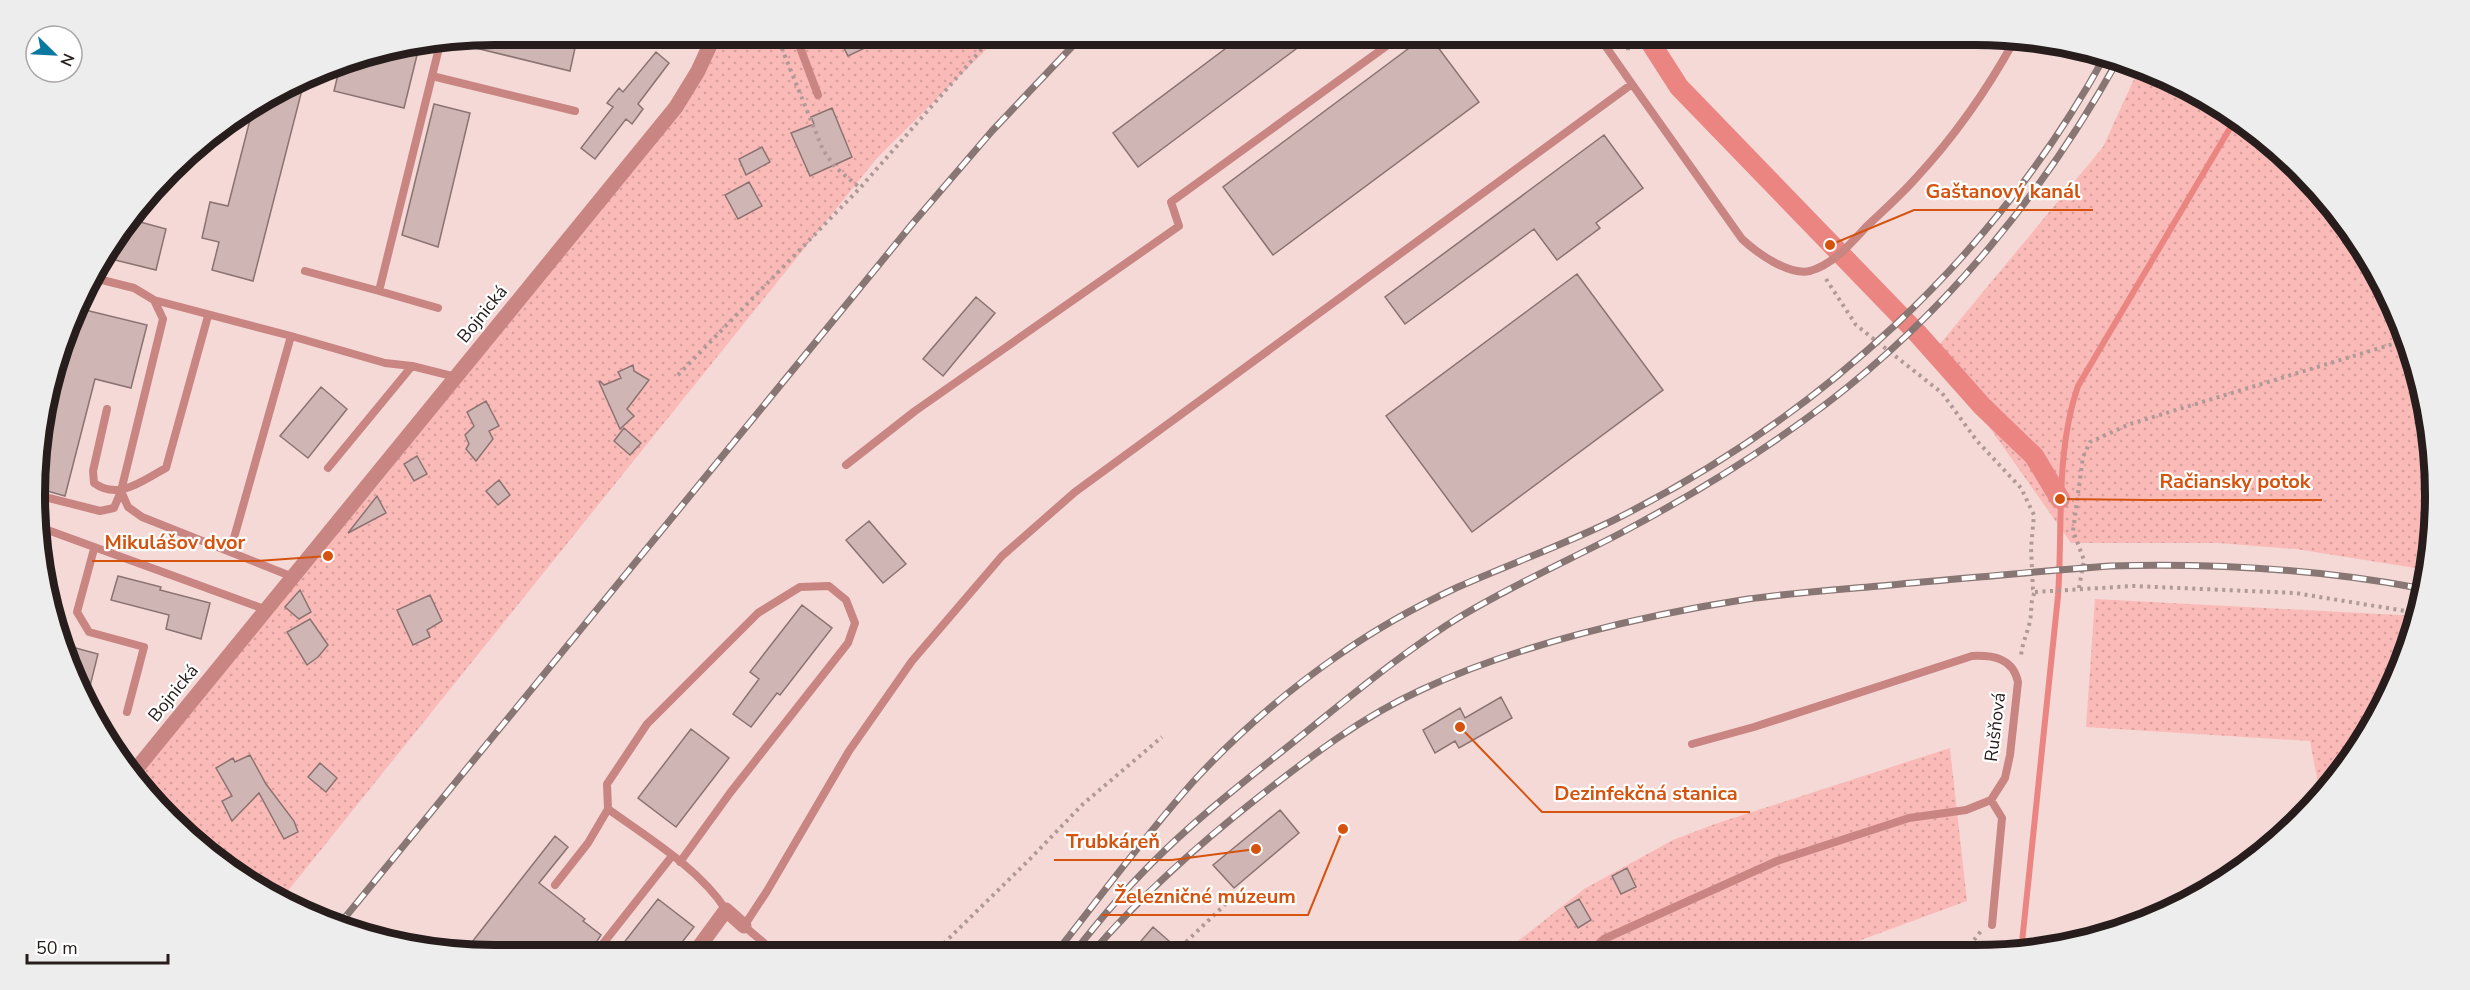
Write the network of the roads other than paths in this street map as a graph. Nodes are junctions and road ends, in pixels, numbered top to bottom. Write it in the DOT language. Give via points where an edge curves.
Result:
graph roads {
  1 [pos="710,45"];
  2 [pos="799,45"];
  3 [pos="1388,45"];
  4 [pos="1605,45"];
  5 [pos="2011,47"];
  6 [pos="439,49"];
  7 [pos="432,76"];
  8 [pos="1632,84"];
  9 [pos="818,95"];
  10 [pos="575,111"];
  11 [pos="305,271"];
  12 [pos="100,279"];
  13 [pos="379,291"];
  14 [pos="154,300"];
  15 [pos="438,308"];
  16 [pos="208,315"];
  17 [pos="291,336"];
  18 [pos="412,366"];
  19 [pos="456,377"];
  20 [pos="107,409"];
  21 [pos="846,465"];
  22 [pos="328,468"];
  23 [pos="121,491"];
  24 [pos="45,497"];
  25 [pos="47,530"];
  26 [pos="94,549"];
  27 [pos="230,552"];
  28 [pos="293,577"];
  29 [pos="267,610"];
  30 [pos="127,712"];
  31 [pos="1692,744"];
  32 [pos="137,768"];
  33 [pos="1991,800"];
  34 [pos="608,809"];
  35 [pos="676,859"];
  36 [pos="555,885"];
  37 [pos="726,910"];
  38 [pos="1992,925"];
  39 [pos="744,926"];
  40 [pos="603,945"];
  41 [pos="700,945"];
  42 [pos="766,945"];
  43 [pos="1598,945"];
  1 -- 19 [label="street, Bojnická" via="676,107"];
  2 -- 9 [label="lane"];
  3 -- 21 [label="lane" via="1171,202 1179,226 915,411"];
  4 -- 8 [label="lane"];
  5 -- 8 [label="lane" via="1952,135 1916,178 1831,261 1809,271 1791,269 1756,252 1742,239"];
  6 -- 7 [label="lane"];
  7 -- 10 [label="lane"];
  7 -- 13 [label="lane"];
  8 -- 39 [label="lane" via="1093,479 1002,556 912,661 849,751"];
  11 -- 13 [label="lane"];
  12 -- 14 [label="lane" via="134,288"];
  13 -- 15 [label="lane"];
  14 -- 16 [label="lane"];
  14 -- 23 [label="lane" via="163,319"];
  16 -- 17 [label="lane"];
  16 -- 23 [label="lane" via="166,468"];
  17 -- 18 [label="lane" via="385,363"];
  17 -- 27 [label="lane"];
  18 -- 19 [label="lane"];
  18 -- 22 [label="lane"];
  19 -- 28 [label="street, Bojnická"];
  20 -- 23 [label="lane" via="93,471 94,483"];
  23 -- 24 [label="lane" via="114,508 100,511"];
  23 -- 27 [label="lane" via="128,507 142,518"];
  25 -- 26 [label="lane"];
  26 -- 29 [label="lane"];
  26 -- 30 [label="lane" via="77,612 88,632 144,647"];
  27 -- 28 [label="lane"];
  28 -- 29 [label="street, Bojnická"];
  29 -- 32 [label="street, Bojnická"];
  31 -- 33 [label="lane, Rušňová" via="1972,656 1999,657 2016,673 2017,693 2005,778"];
  33 -- 38 [label="lane" via="2002,818"];
  33 -- 43 [label="lane" via="1966,810 1909,818 1777,861"];
  34 -- 35 [label="lane"];
  34 -- 35 [label="lane" via="607,784 647,724 758,613 800,586 829,586 846,600 855,623 848,643"];
  34 -- 36 [label="lane" via="588,843"];
  35 -- 37 [label="lane" via="717,895"];
  35 -- 40 [label="lane"];
  37 -- 39 [label="street"];
  37 -- 41 [label="street"];
  39 -- 42 [label="lane"];
}
